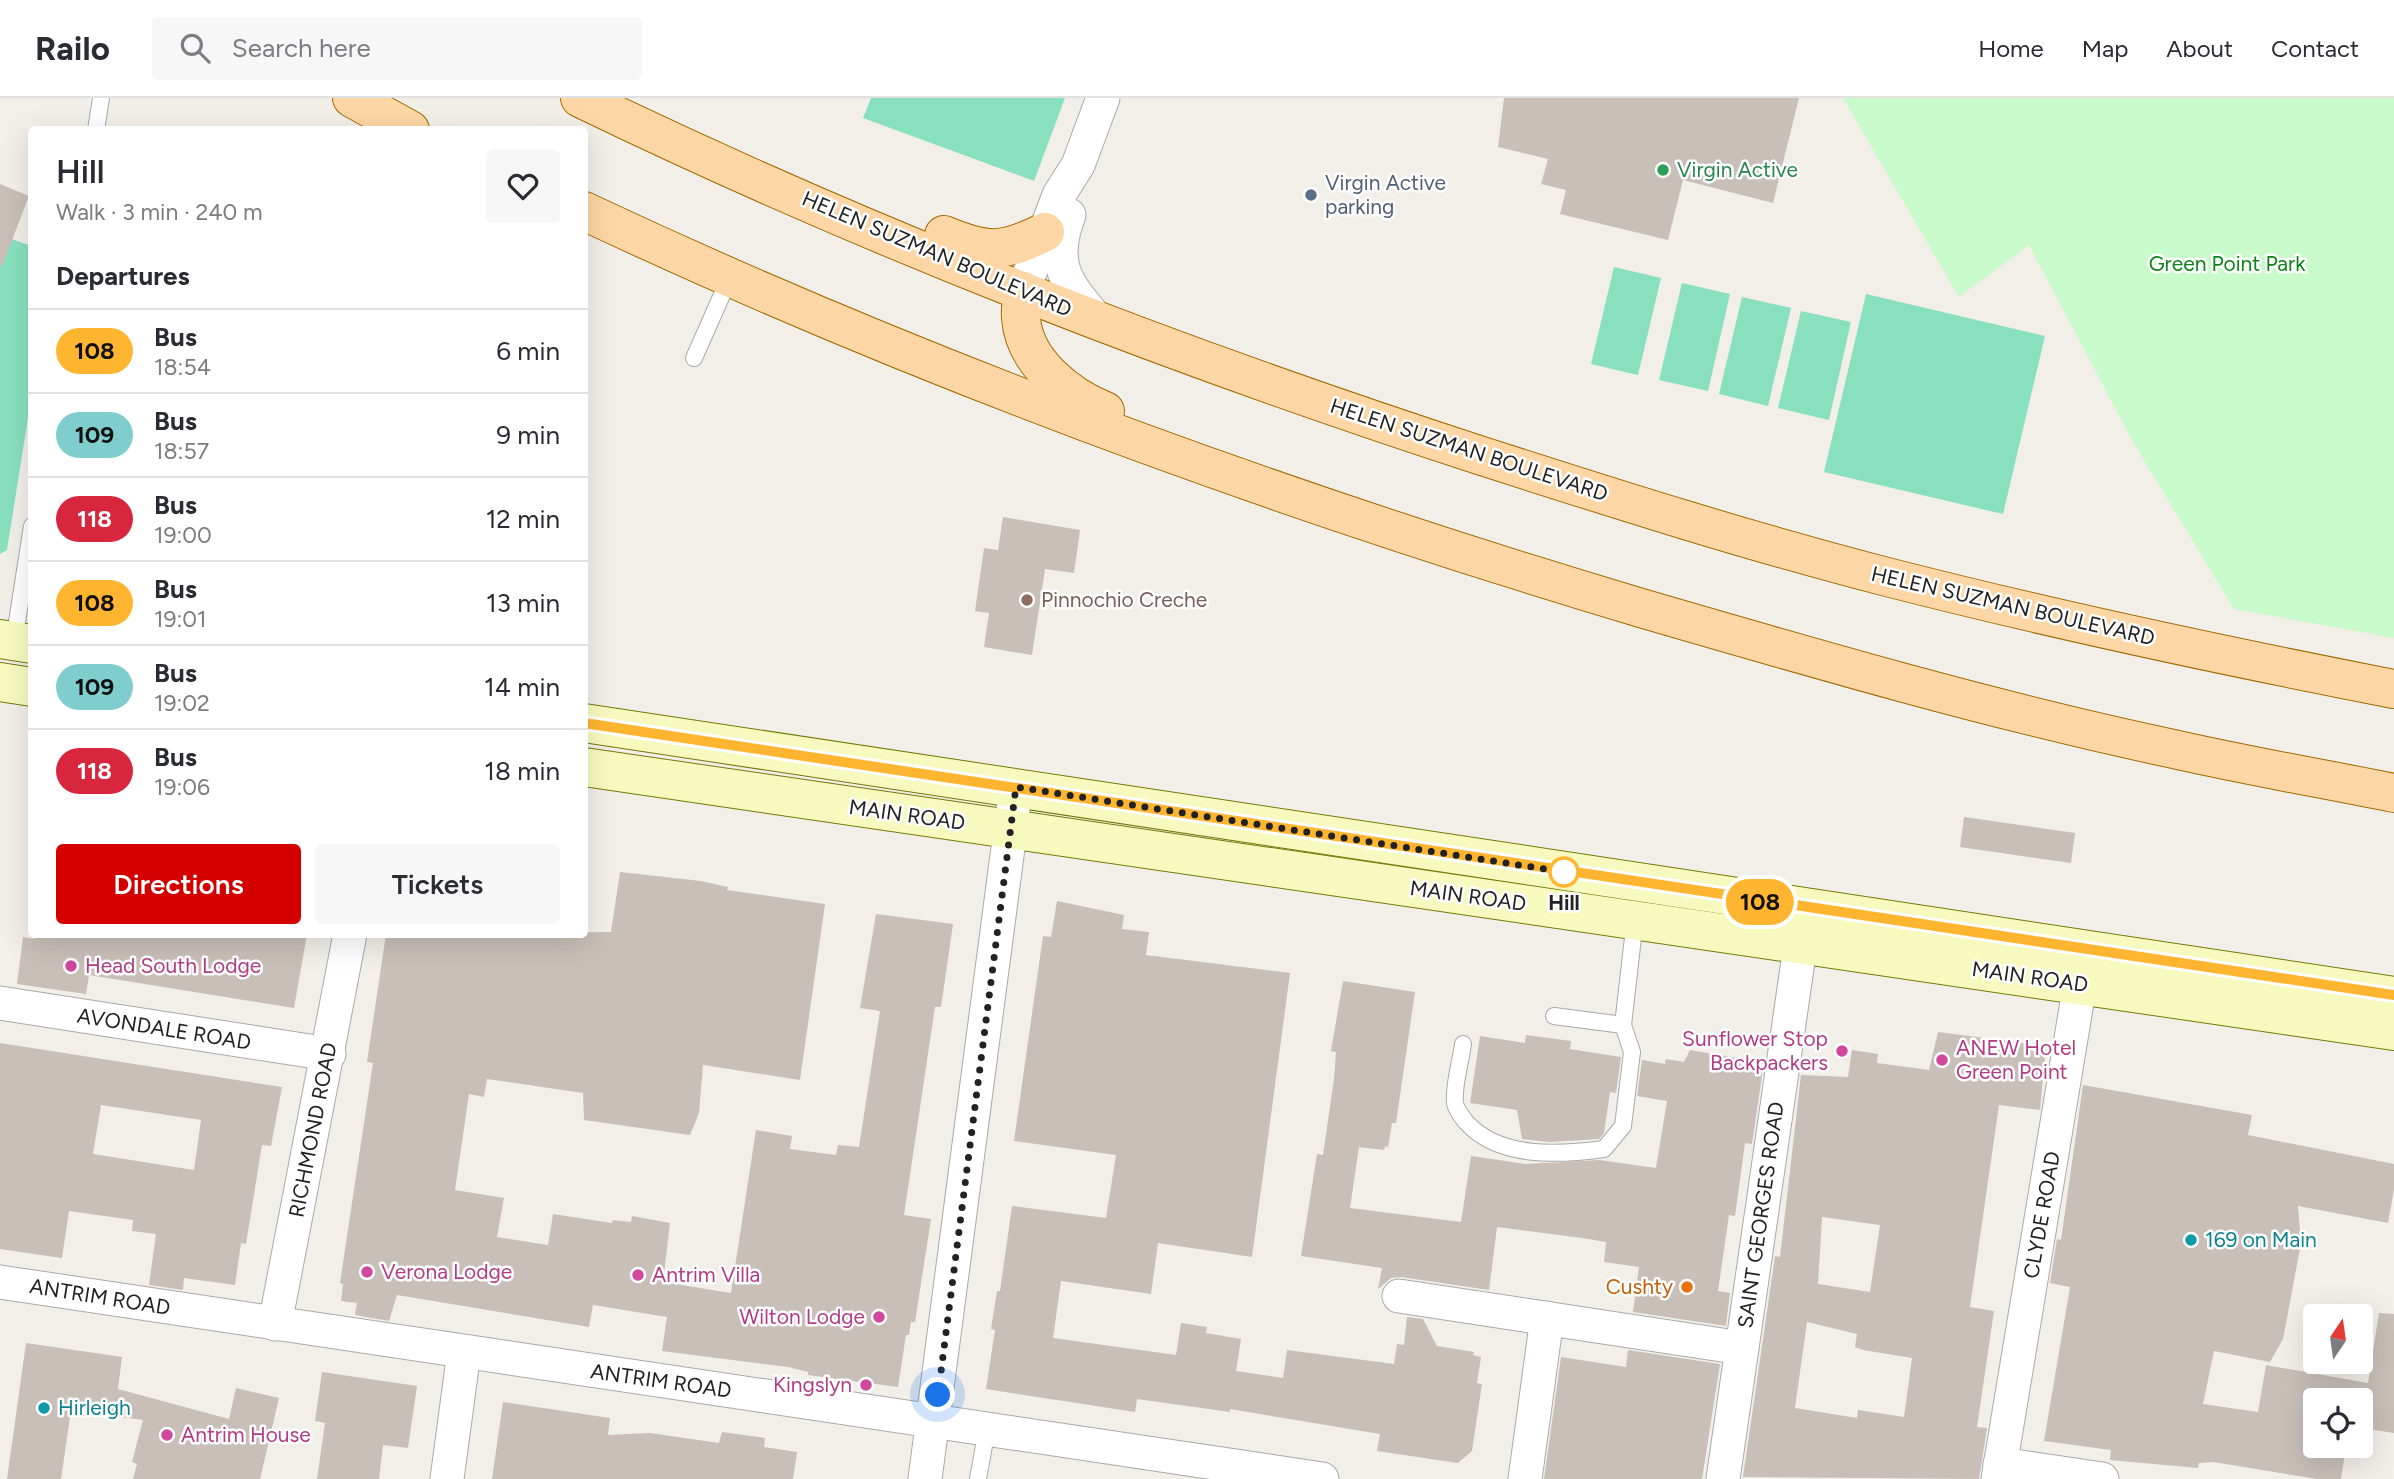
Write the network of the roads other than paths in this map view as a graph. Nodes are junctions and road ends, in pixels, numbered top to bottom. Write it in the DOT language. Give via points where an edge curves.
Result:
graph roads {
  1 [pos="101,98"];
  2 [pos="352,98"];
  3 [pos="580,98"];
  4 [pos="1102,98"];
  5 [pos="97,126"];
  6 [pos="403,126"];
  7 [pos="678,145"];
  8 [pos="1078,164"];
  9 [pos="588,213"];
  10 [pos="1045,232"];
  11 [pos="729,279"];
  12 [pos="1023,291"];
  13 [pos="1101,324"];
  14 [pos="694,358"];
  15 [pos="28,554"];
  16 [pos="1494,564"];
  17 [pos="15,641"];
  18 [pos="0,682"];
  19 [pos="28,686"];
  20 [pos="2394,689"];
  21 [pos="588,724"];
  22 [pos="588,768"];
  23 [pos="1016,787"];
  24 [pos="2394,793"];
  25 [pos="1010,830"];
  26 [pos="1635,920"];
  27 [pos="1802,926"];
  28 [pos="349,938"];
  29 [pos="2083,968"];
  30 [pos="2394,996"];
  31 [pos="0,1003"];
  32 [pos="1554,1016"];
  33 [pos="1623,1025"];
  34 [pos="2394,1031"];
  35 [pos="1463,1044"];
  36 [pos="328,1054"];
  37 [pos="0,1282"];
  38 [pos="1399,1296"];
  39 [pos="1547,1318"];
  40 [pos="275,1324"];
  41 [pos="1742,1348"];
  42 [pos="464,1352"];
  43 [pos="935,1422"];
  44 [pos="987,1429"];
  45 [pos="1999,1471"];
  46 [pos="447,1479"];
  47 [pos="925,1479"];
  48 [pos="978,1479"];
  49 [pos="1322,1479"];
  50 [pos="1525,1479"];
  51 [pos="1723,1479"];
  52 [pos="2102,1479"];
  1 -- 5 [label="lane"];
  2 -- 6 [label="main road"];
  3 -- 7 [label="main road, HELEN SUZMAN BOULEVARD"];
  4 -- 8 [label="street"];
  7 -- 10 [label="main road" via="785,168 978,247 1010,248"];
  7 -- 12 [label="main road, HELEN SUZMAN BOULEVARD"];
  8 -- 10 [label="street" via="1059,195"];
  8 -- 13 [label="street" via="1074,201 1062,233 1060,264"];
  9 -- 11 [label="main road"];
  10 -- 12 [label="street"];
  11 -- 14 [label="lane"];
  11 -- 16 [label="main road" via="914,358 1136,443"];
  12 -- 13 [label="main road, HELEN SUZMAN BOULEVARD"];
  12 -- 16 [label="main road" via="1023,332 1050,375 1077,398 1355,502"];
  13 -- 20 [label="main road, HELEN SUZMAN BOULEVARD" via="1395,427 1735,535 2077,623"];
  15 -- 17 [label="lane"];
  16 -- 24 [label="main road" via="1929,690 2167,748"];
  18 -- 19 [label="main road"];
  21 -- 23 [label="main road, MAIN ROAD"];
  22 -- 25 [label="main road, MAIN ROAD"];
  23 -- 25 [label="street"];
  23 -- 27 [label="main road, MAIN ROAD"];
  25 -- 26 [label="main road, MAIN ROAD"];
  25 -- 43 [label="street"];
  26 -- 27 [label="main road, MAIN ROAD"];
  26 -- 33 [label="lane"];
  27 -- 29 [label="main road, MAIN ROAD"];
  27 -- 41 [label="street, SAINT GEORGES ROAD"];
  28 -- 36 [label="street, RICHMOND ROAD"];
  29 -- 30 [label="main road, MAIN ROAD"];
  29 -- 34 [label="main road, MAIN ROAD"];
  29 -- 45 [label="street, CLYDE ROAD"];
  31 -- 36 [label="street, AVONDALE ROAD"];
  32 -- 33 [label="lane"];
  33 -- 35 [label="lane" via="1632,1052 1623,1126 1604,1149 1566,1153 1499,1146 1475,1132 1455,1103"];
  36 -- 40 [label="street, RICHMOND ROAD"];
  37 -- 40 [label="street, ANTRIM ROAD"];
  38 -- 39 [label="street"];
  39 -- 41 [label="street"];
  39 -- 50 [label="street"];
  40 -- 42 [label="street, ANTRIM ROAD"];
  41 -- 51 [label="street, SAINT GEORGES ROAD"];
  42 -- 43 [label="street, ANTRIM ROAD"];
  42 -- 46 [label="street"];
  43 -- 44 [label="street, ANTRIM ROAD"];
  43 -- 47 [label="street"];
  44 -- 48 [label="lane"];
  44 -- 49 [label="street, ANTRIM ROAD"];
  45 -- 52 [label="street"];
}
